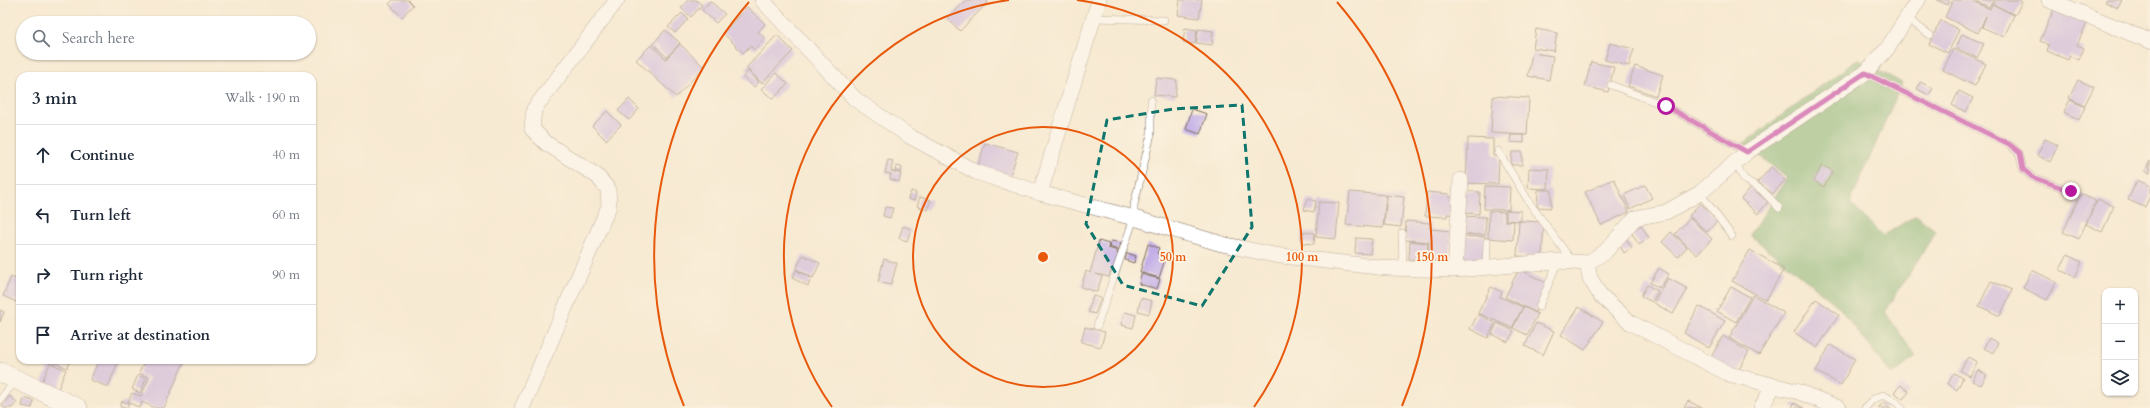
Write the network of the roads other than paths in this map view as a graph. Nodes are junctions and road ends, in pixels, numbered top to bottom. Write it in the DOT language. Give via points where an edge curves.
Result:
graph roads {
  1 [pos="617,0"];
  2 [pos="762,0"];
  3 [pos="1100,0"];
  4 [pos="1918,0"];
  5 [pos="2049,0"];
  6 [pos="2066,3"];
  7 [pos="1094,18"];
  8 [pos="1908,19"];
  9 [pos="1164,20"];
  10 [pos="1930,36"];
  11 [pos="2150,41"];
  12 [pos="1865,73"];
  13 [pos="1611,85"];
  14 [pos="1151,100"];
  15 [pos="1498,152"];
  16 [pos="1747,152"];
  17 [pos="1735,162"];
  18 [pos="1461,180"];
  19 [pos="2071,191"];
  20 [pos="1040,193"];
  21 [pos="1700,193"];
  22 [pos="1779,208"];
  23 [pos="1134,218"];
  24 [pos="1402,233"];
  25 [pos="1732,236"];
  26 [pos="1487,242"];
  27 [pos="1565,261"];
  28 [pos="1587,263"];
  29 [pos="1403,268"];
  30 [pos="1486,268"];
  31 [pos="1455,270"];
  32 [pos="1539,307"];
  33 [pos="1097,326"];
  34 [pos="8,376"];
  35 [pos="1774,385"];
  36 [pos="0,400"];
  37 [pos="78,408"];
  38 [pos="522,408"];
  39 [pos="1761,408"];
  40 [pos="1837,408"];
  41 [pos="1865,408"];
  42 [pos="1902,408"];
  1 -- 38 [label="street" via="534,109 532,129 546,143 597,176 608,189 609,206"];
  2 -- 20 [label="street" via="854,99 909,136 976,172"];
  3 -- 7 [label="street"];
  4 -- 8 [label="street"];
  5 -- 6 [label="street"];
  6 -- 11 [label="street"];
  7 -- 9 [label="lane"];
  7 -- 20 [label="street"];
  8 -- 10 [label="lane"];
  8 -- 12 [label="street" via="1888,49"];
  12 -- 16 [label="street"];
  12 -- 19 [label="lane" via="2009,144 2020,153 2023,169 2032,177"];
  13 -- 16 [label="lane" via="1666,106"];
  14 -- 23 [label="lane" via="1151,134 1134,205"];
  15 -- 27 [label="lane"];
  16 -- 17 [label="street"];
  17 -- 21 [label="street"];
  17 -- 22 [label="lane" via="1744,179 1762,190"];
  18 -- 31 [label="street"];
  20 -- 23 [label="street"];
  21 -- 25 [label="lane"];
  21 -- 28 [label="street" via="1666,212 1635,218 1605,252"];
  23 -- 29 [label="street" via="1222,244 1274,255"];
  23 -- 33 [label="lane"];
  24 -- 29 [label="lane"];
  26 -- 30 [label="lane"];
  27 -- 28 [label="street"];
  27 -- 30 [label="street"];
  27 -- 32 [label="lane"];
  28 -- 35 [label="street" via="1590,278 1600,295 1631,323 1729,374"];
  29 -- 31 [label="street"];
  30 -- 31 [label="street"];
  34 -- 36 [label="lane"];
  34 -- 37 [label="street"];
  35 -- 39 [label="street"];
  35 -- 40 [label="street"];
  41 -- 42 [label="lane" via="1872,400 1883,395"];
}
